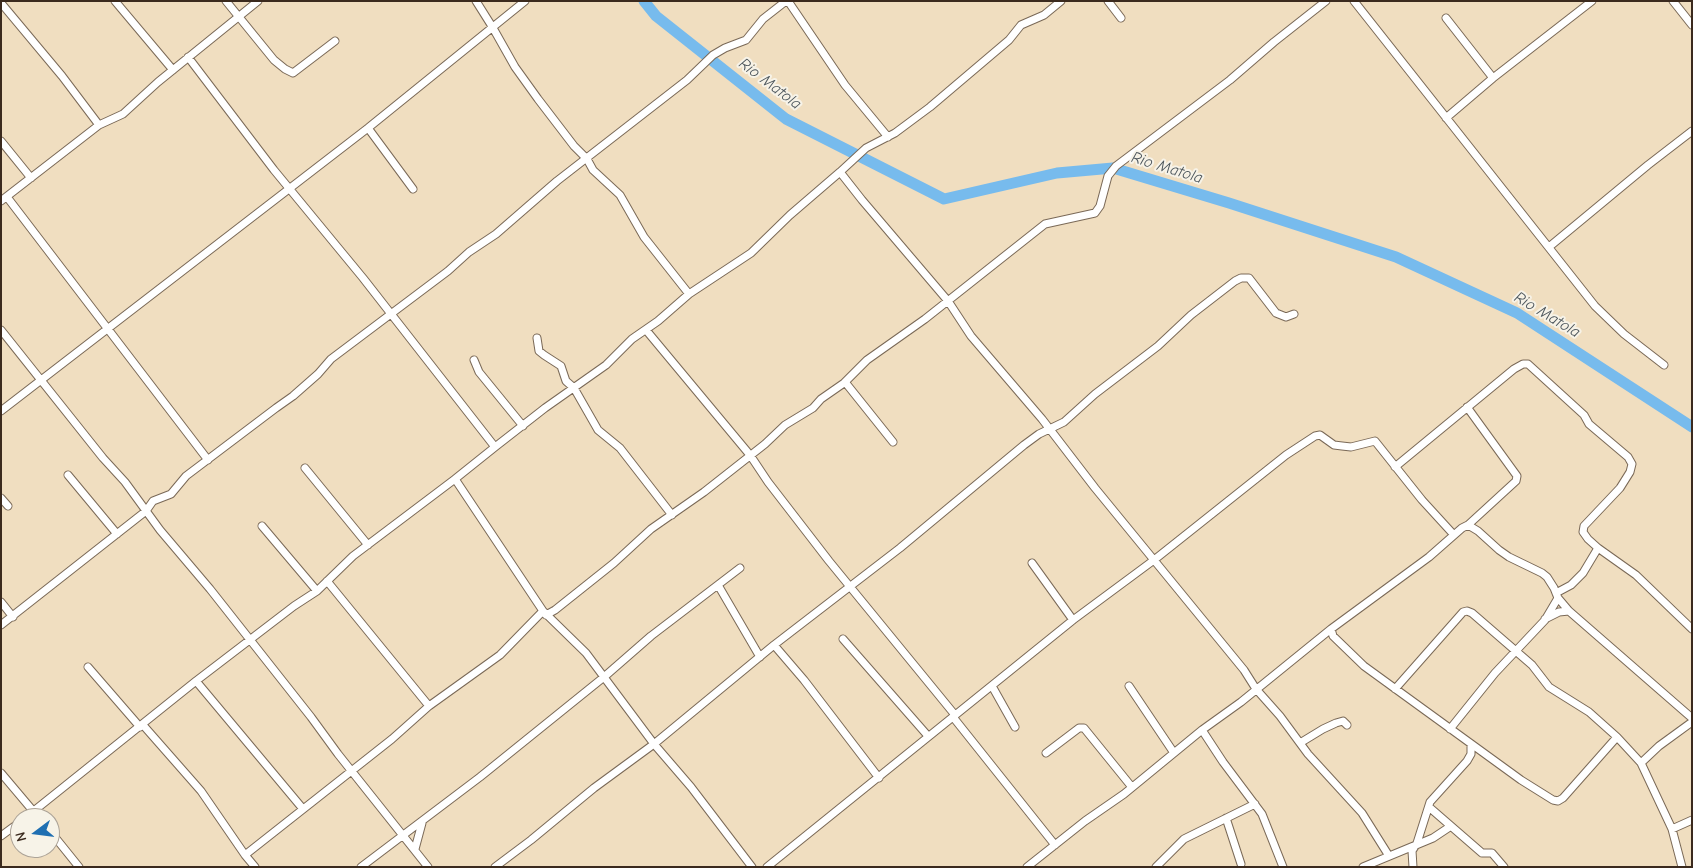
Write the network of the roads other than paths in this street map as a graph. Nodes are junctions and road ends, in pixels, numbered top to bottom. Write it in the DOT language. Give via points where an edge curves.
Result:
graph roads {
  1 [pos="115,1"];
  2 [pos="226,1"];
  3 [pos="258,1"];
  4 [pos="476,1"];
  5 [pos="525,1"];
  6 [pos="1060,1"];
  7 [pos="1108,1"];
  8 [pos="1326,1"];
  9 [pos="1354,1"];
  10 [pos="1592,1"];
  11 [pos="1673,1"];
  12 [pos="788,2"];
  13 [pos="1,3"];
  14 [pos="238,17"];
  15 [pos="1122,18"];
  16 [pos="1446,18"];
  17 [pos="1692,25"];
  18 [pos="493,28"];
  19 [pos="335,41"];
  20 [pos="188,57"];
  21 [pos="173,70"];
  22 [pos="1493,78"];
  23 [pos="1446,118"];
  24 [pos="99,125"];
  25 [pos="368,128"];
  26 [pos="1692,131"];
  27 [pos="888,137"];
  28 [pos="1,141"];
  29 [pos="587,159"];
  30 [pos="840,172"];
  31 [pos="31,178"];
  32 [pos="290,188"];
  33 [pos="413,190"];
  34 [pos="4,199"];
  35 [pos="1549,247"];
  36 [pos="689,294"];
  37 [pos="948,301"];
  38 [pos="1294,314"];
  39 [pos="391,315"];
  40 [pos="107,328"];
  41 [pos="1,330"];
  42 [pos="646,330"];
  43 [pos="537,338"];
  44 [pos="474,360"];
  45 [pos="1664,365"];
  46 [pos="40,380"];
  47 [pos="845,382"];
  48 [pos="574,388"];
  49 [pos="1467,407"];
  50 [pos="1,412"];
  51 [pos="523,426"];
  52 [pos="1050,429"];
  53 [pos="893,442"];
  54 [pos="495,447"];
  55 [pos="750,455"];
  56 [pos="208,460"];
  57 [pos="1395,467"];
  58 [pos="305,468"];
  59 [pos="68,476"];
  60 [pos="455,479"];
  61 [pos="1,498"];
  62 [pos="8,506"];
  63 [pos="146,511"];
  64 [pos="672,515"];
  65 [pos="1468,525"];
  66 [pos="262,526"];
  67 [pos="117,534"];
  68 [pos="1454,535"];
  69 [pos="1588,540"];
  70 [pos="368,545"];
  71 [pos="1598,548"];
  72 [pos="1591,559"];
  73 [pos="1154,560"];
  74 [pos="1032,564"];
  75 [pos="740,568"];
  76 [pos="327,581"];
  77 [pos="718,585"];
  78 [pos="850,587"];
  79 [pos="317,591"];
  80 [pos="1557,595"];
  81 [pos="1,602"];
  82 [pos="555,610"];
  83 [pos="1569,611"];
  84 [pos="545,614"];
  85 [pos="13,617"];
  86 [pos="1073,620"];
  87 [pos="1544,620"];
  88 [pos="553,622"];
  89 [pos="1,625"];
  90 [pos="1692,629"];
  91 [pos="1332,633"];
  92 [pos="249,640"];
  93 [pos="842,640"];
  94 [pos="774,645"];
  95 [pos="1517,651"];
  96 [pos="760,657"];
  97 [pos="88,667"];
  98 [pos="604,677"];
  99 [pos="196,681"];
  100 [pos="992,686"];
  101 [pos="1129,686"];
  102 [pos="1256,689"];
  103 [pos="1395,689"];
  104 [pos="429,706"];
  105 [pos="954,716"];
  106 [pos="1692,718"];
  107 [pos="1692,722"];
  108 [pos="1347,725"];
  109 [pos="142,726"];
  110 [pos="1016,727"];
  111 [pos="1450,729"];
  112 [pos="1202,730"];
  113 [pos="928,736"];
  114 [pos="1617,737"];
  115 [pos="654,744"];
  116 [pos="1300,744"];
  117 [pos="1471,744"];
  118 [pos="1479,749"];
  119 [pos="1174,752"];
  120 [pos="1046,753"];
  121 [pos="1471,754"];
  122 [pos="1642,763"];
  123 [pos="352,771"];
  124 [pos="1,773"];
  125 [pos="879,778"];
  126 [pos="1131,786"];
  127 [pos="1255,804"];
  128 [pos="1429,807"];
  129 [pos="31,808"];
  130 [pos="39,808"];
  131 [pos="302,809"];
  132 [pos="1226,818"];
  133 [pos="1692,820"];
  134 [pos="422,822"];
  135 [pos="1451,826"];
  136 [pos="1672,829"];
  137 [pos="403,834"];
  138 [pos="60,843"];
  139 [pos="1417,843"];
  140 [pos="1055,845"];
  141 [pos="415,849"];
  142 [pos="1401,851"];
  143 [pos="245,855"];
  144 [pos="1389,856"];
  145 [pos="1411,856"];
  146 [pos="1241,864"];
  147 [pos="1157,866"];
  148 [pos="1368,866"];
  149 [pos="79,867"];
  150 [pos="254,867"];
  151 [pos="361,867"];
  152 [pos="428,867"];
  153 [pos="495,867"];
  154 [pos="752,867"];
  155 [pos="767,867"];
  156 [pos="1027,867"];
  157 [pos="1284,867"];
  158 [pos="1412,867"];
  159 [pos="1504,867"];
  160 [pos="1682,867"];
  1 -- 21 [label="street"];
  2 -- 14 [label="street"];
  3 -- 14 [label="street"];
  4 -- 18 [label="street"];
  5 -- 18 [label="street"];
  6 -- 27 [label="street" via="1044,15 1021,25 1009,40 936,102"];
  7 -- 15 [label="street"];
  8 -- 37 [label="street" via="1230,80 1116,166 1108,176 1096,213 1045,224"];
  9 -- 23 [label="street"];
  10 -- 22 [label="street"];
  11 -- 17 [label="street"];
  12 -- 27 [label="street" via="845,85"];
  12 -- 29 [label="street" via="763,19 746,40 713,55 688,80"];
  13 -- 24 [label="street"];
  14 -- 19 [label="street" via="274,60 293,73"];
  14 -- 20 [label="street"];
  16 -- 22 [label="street"];
  18 -- 25 [label="street"];
  18 -- 29 [label="street" via="515,67"];
  20 -- 21 [label="street"];
  20 -- 32 [label="street"];
  21 -- 24 [label="street" via="123,114"];
  22 -- 23 [label="street"];
  23 -- 35 [label="street"];
  24 -- 31 [label="street"];
  25 -- 32 [label="street"];
  25 -- 33 [label="street"];
  26 -- 35 [label="street"];
  27 -- 30 [label="street" via="866,148"];
  28 -- 31 [label="street"];
  29 -- 36 [label="street" via="593,170 620,195 644,237"];
  29 -- 39 [label="street"];
  30 -- 36 [label="street" via="751,253"];
  30 -- 37 [label="street"];
  31 -- 34 [label="street"];
  32 -- 39 [label="street"];
  32 -- 40 [label="street"];
  34 -- 40 [label="street"];
  35 -- 45 [label="street" via="1595,306"];
  36 -- 42 [label="street"];
  37 -- 47 [label="street" via="867,360"];
  37 -- 52 [label="street" via="971,336"];
  38 -- 52 [label="street" via="1286,317 1276,313 1249,278 1241,278 1191,315 1064,422"];
  39 -- 54 [label="street"];
  39 -- 56 [label="street" via="331,359 293,396"];
  40 -- 46 [label="street"];
  40 -- 56 [label="street"];
  41 -- 46 [label="street"];
  42 -- 48 [label="street"];
  42 -- 55 [label="street"];
  43 -- 48 [label="street" via="541,353 559,364 566,381"];
  44 -- 51 [label="street" via="479,372"];
  46 -- 50 [label="street"];
  46 -- 63 [label="street"];
  47 -- 53 [label="street"];
  47 -- 55 [label="street"];
  48 -- 51 [label="street"];
  48 -- 64 [label="street" via="598,430 620,448"];
  49 -- 57 [label="street"];
  49 -- 65 [label="street" via="1517,476 1516,481"];
  49 -- 69 [label="street" via="1514,369 1528,364 1628,457 1632,464 1630,472 1620,488 1582,528"];
  51 -- 54 [label="street"];
  52 -- 73 [label="street"];
  52 -- 78 [label="street" via="1024,445"];
  54 -- 60 [label="street"];
  55 -- 64 [label="street"];
  55 -- 78 [label="street"];
  56 -- 63 [label="street" via="186,476 171,494 153,502"];
  57 -- 68 [label="street"];
  57 -- 73 [label="street" via="1375,441 1351,447 1334,445 1320,435 1315,436 1286,455"];
  58 -- 70 [label="street"];
  59 -- 67 [label="street"];
  60 -- 70 [label="street"];
  60 -- 84 [label="street"];
  61 -- 62 [label="street"];
  63 -- 67 [label="street"];
  63 -- 92 [label="street"];
  64 -- 82 [label="street"];
  65 -- 68 [label="street"];
  65 -- 80 [label="street" via="1509,557 1542,573"];
  66 -- 79 [label="street"];
  67 -- 85 [label="street"];
  68 -- 91 [label="street"];
  69 -- 71 [label="street"];
  69 -- 72 [label="street"];
  70 -- 76 [label="street"];
  71 -- 72 [label="street"];
  71 -- 90 [label="street" via="1636,575"];
  72 -- 80 [label="street" via="1583,573"];
  73 -- 86 [label="street"];
  73 -- 102 [label="street"];
  74 -- 86 [label="street"];
  75 -- 77 [label="street"];
  76 -- 79 [label="street"];
  76 -- 104 [label="street"];
  77 -- 96 [label="street"];
  77 -- 98 [label="street"];
  78 -- 94 [label="street"];
  78 -- 105 [label="street"];
  79 -- 92 [label="street"];
  80 -- 83 [label="street"];
  80 -- 87 [label="street"];
  81 -- 85 [label="street"];
  82 -- 84 [label="street"];
  82 -- 88 [label="street"];
  83 -- 87 [label="street"];
  83 -- 106 [label="street"];
  84 -- 88 [label="street"];
  84 -- 104 [label="street" via="500,655"];
  85 -- 89 [label="street"];
  86 -- 100 [label="street"];
  87 -- 95 [label="street"];
  88 -- 98 [label="street" via="586,653"];
  91 -- 102 [label="street"];
  91 -- 103 [label="street" via="1357,660"];
  92 -- 99 [label="street"];
  92 -- 123 [label="street"];
  93 -- 113 [label="street"];
  94 -- 96 [label="street"];
  94 -- 125 [label="street"];
  95 -- 103 [label="street" via="1472,613 1465,611"];
  95 -- 111 [label="street"];
  95 -- 114 [label="street" via="1549,687 1589,712"];
  96 -- 115 [label="street"];
  97 -- 109 [label="street"];
  98 -- 115 [label="street"];
  98 -- 134 [label="street"];
  99 -- 109 [label="street"];
  99 -- 131 [label="street"];
  100 -- 105 [label="street"];
  100 -- 110 [label="street"];
  101 -- 119 [label="street"];
  102 -- 112 [label="street"];
  102 -- 116 [label="street"];
  103 -- 111 [label="street"];
  104 -- 123 [label="street"];
  105 -- 113 [label="street"];
  105 -- 140 [label="street"];
  107 -- 122 [label="street"];
  108 -- 116 [label="street" via="1342,721 1336,723"];
  109 -- 130 [label="street"];
  109 -- 143 [label="street" via="201,791"];
  111 -- 117 [label="street"];
  112 -- 119 [label="street"];
  112 -- 127 [label="street"];
  113 -- 125 [label="street"];
  114 -- 118 [label="street" via="1558,801 1548,798"];
  114 -- 122 [label="street"];
  115 -- 153 [label="street"];
  115 -- 154 [label="street"];
  116 -- 144 [label="street" via="1362,813"];
  117 -- 118 [label="street"];
  117 -- 121 [label="street"];
  118 -- 121 [label="street"];
  119 -- 126 [label="street"];
  120 -- 126 [label="street" via="1079,728 1084,728"];
  121 -- 128 [label="street" via="1434,796"];
  122 -- 136 [label="street"];
  123 -- 131 [label="street"];
  123 -- 137 [label="street"];
  124 -- 129 [label="street"];
  125 -- 155 [label="street"];
  126 -- 140 [label="street"];
  127 -- 132 [label="street"];
  127 -- 157 [label="street"];
  128 -- 135 [label="street"];
  128 -- 139 [label="street"];
  131 -- 143 [label="street"];
  132 -- 146 [label="street"];
  132 -- 147 [label="street" via="1184,839"];
  133 -- 136 [label="street"];
  134 -- 137 [label="street"];
  134 -- 141 [label="street"];
  135 -- 139 [label="street" via="1433,838"];
  135 -- 159 [label="street" via="1482,853 1492,852"];
  136 -- 160 [label="street"];
  137 -- 141 [label="street"];
  137 -- 151 [label="street"];
  138 -- 149 [label="street"];
  139 -- 142 [label="street"];
  139 -- 145 [label="street"];
  140 -- 156 [label="street"];
  141 -- 152 [label="street"];
  142 -- 144 [label="street"];
  142 -- 145 [label="street"];
  143 -- 150 [label="street"];
  144 -- 148 [label="street"];
  145 -- 158 [label="street"];
}
